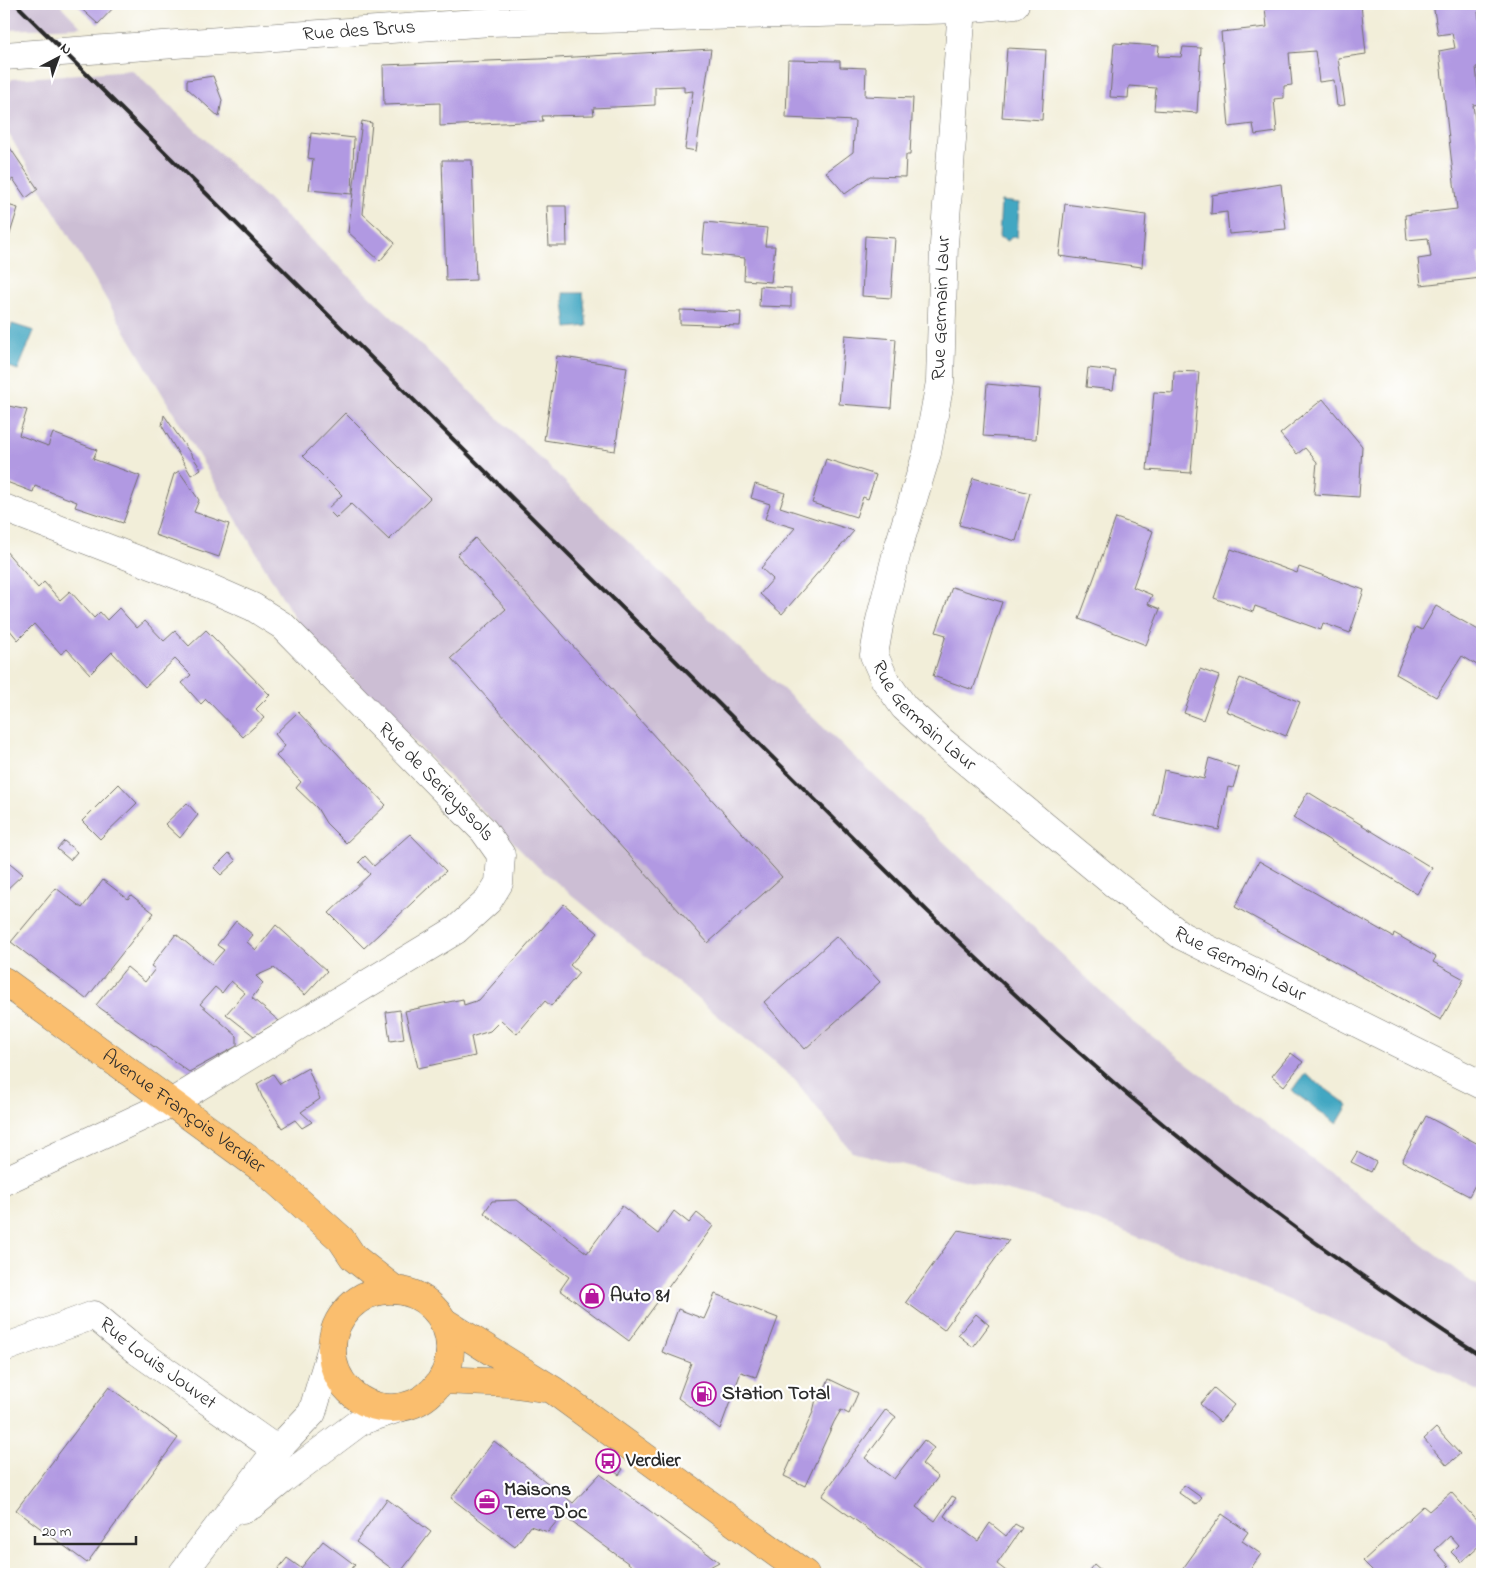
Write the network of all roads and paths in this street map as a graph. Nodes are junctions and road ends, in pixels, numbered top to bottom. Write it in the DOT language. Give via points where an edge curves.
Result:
graph roads {
  1 [pos="1015,4"];
  2 [pos="962,9"];
  3 [pos="4,56"];
  4 [pos="4,508"];
  5 [pos="4,981"];
  6 [pos="1482,1085"];
  7 [pos="171,1104"];
  8 [pos="4,1180"];
  9 [pos="353,1257"];
  10 [pos="395,1290"];
  11 [pos="349,1308"];
  12 [pos="443,1321"];
  13 [pos="332,1347"];
  14 [pos="4,1348"];
  15 [pos="442,1380"];
  16 [pos="553,1390"];
  17 [pos="399,1408"];
  18 [pos="277,1450"];
  19 [pos="226,1519"];
  20 [pos="182,1574"];
  21 [pos="805,1574"];
  1 -- 2 [label="street, Rue des Brus"];
  2 -- 3 [label="street, Rue des Brus" via="491,22"];
  2 -- 6 [label="street, Rue Germain Laur" via="944,244 940,382 927,453 880,620 874,654 885,680 904,707 939,739 1182,936"];
  4 -- 7 [label="street, Rue de Serieyssols" via="204,585 253,607 283,626 484,831 501,855 499,883 488,901 456,930"];
  5 -- 7 [label="main road, Avenue François Verdier"];
  7 -- 8 [label="street, Rue de Serieyssols"];
  7 -- 9 [label="main road, Avenue François Verdier" via="265,1171 341,1239"];
  9 -- 10 [label="main road, Avenue François Verdier"];
  9 -- 11 [label="main road"];
  10 -- 11 [label="main road" via="363,1297"];
  10 -- 12 [label="main road" via="414,1295 431,1305"];
  11 -- 13 [label="main road" via="340,1319"];
  12 -- 15 [label="main road" via="450,1340 449,1361"];
  12 -- 16 [label="main road"];
  13 -- 17 [label="main road" via="344,1385 360,1399 379,1407"];
  13 -- 18 [label="street" via="312,1412"];
  14 -- 18 [label="street, Rue Louis Jouvet" via="94,1315 136,1350"];
  15 -- 16 [label="main road" via="509,1383"];
  15 -- 17 [label="main road" via="430,1394"];
  16 -- 21 [label="main road"];
  17 -- 19 [label="street" via="361,1421 252,1505"];
  18 -- 19 [label="street"];
  19 -- 20 [label="street"];
}
